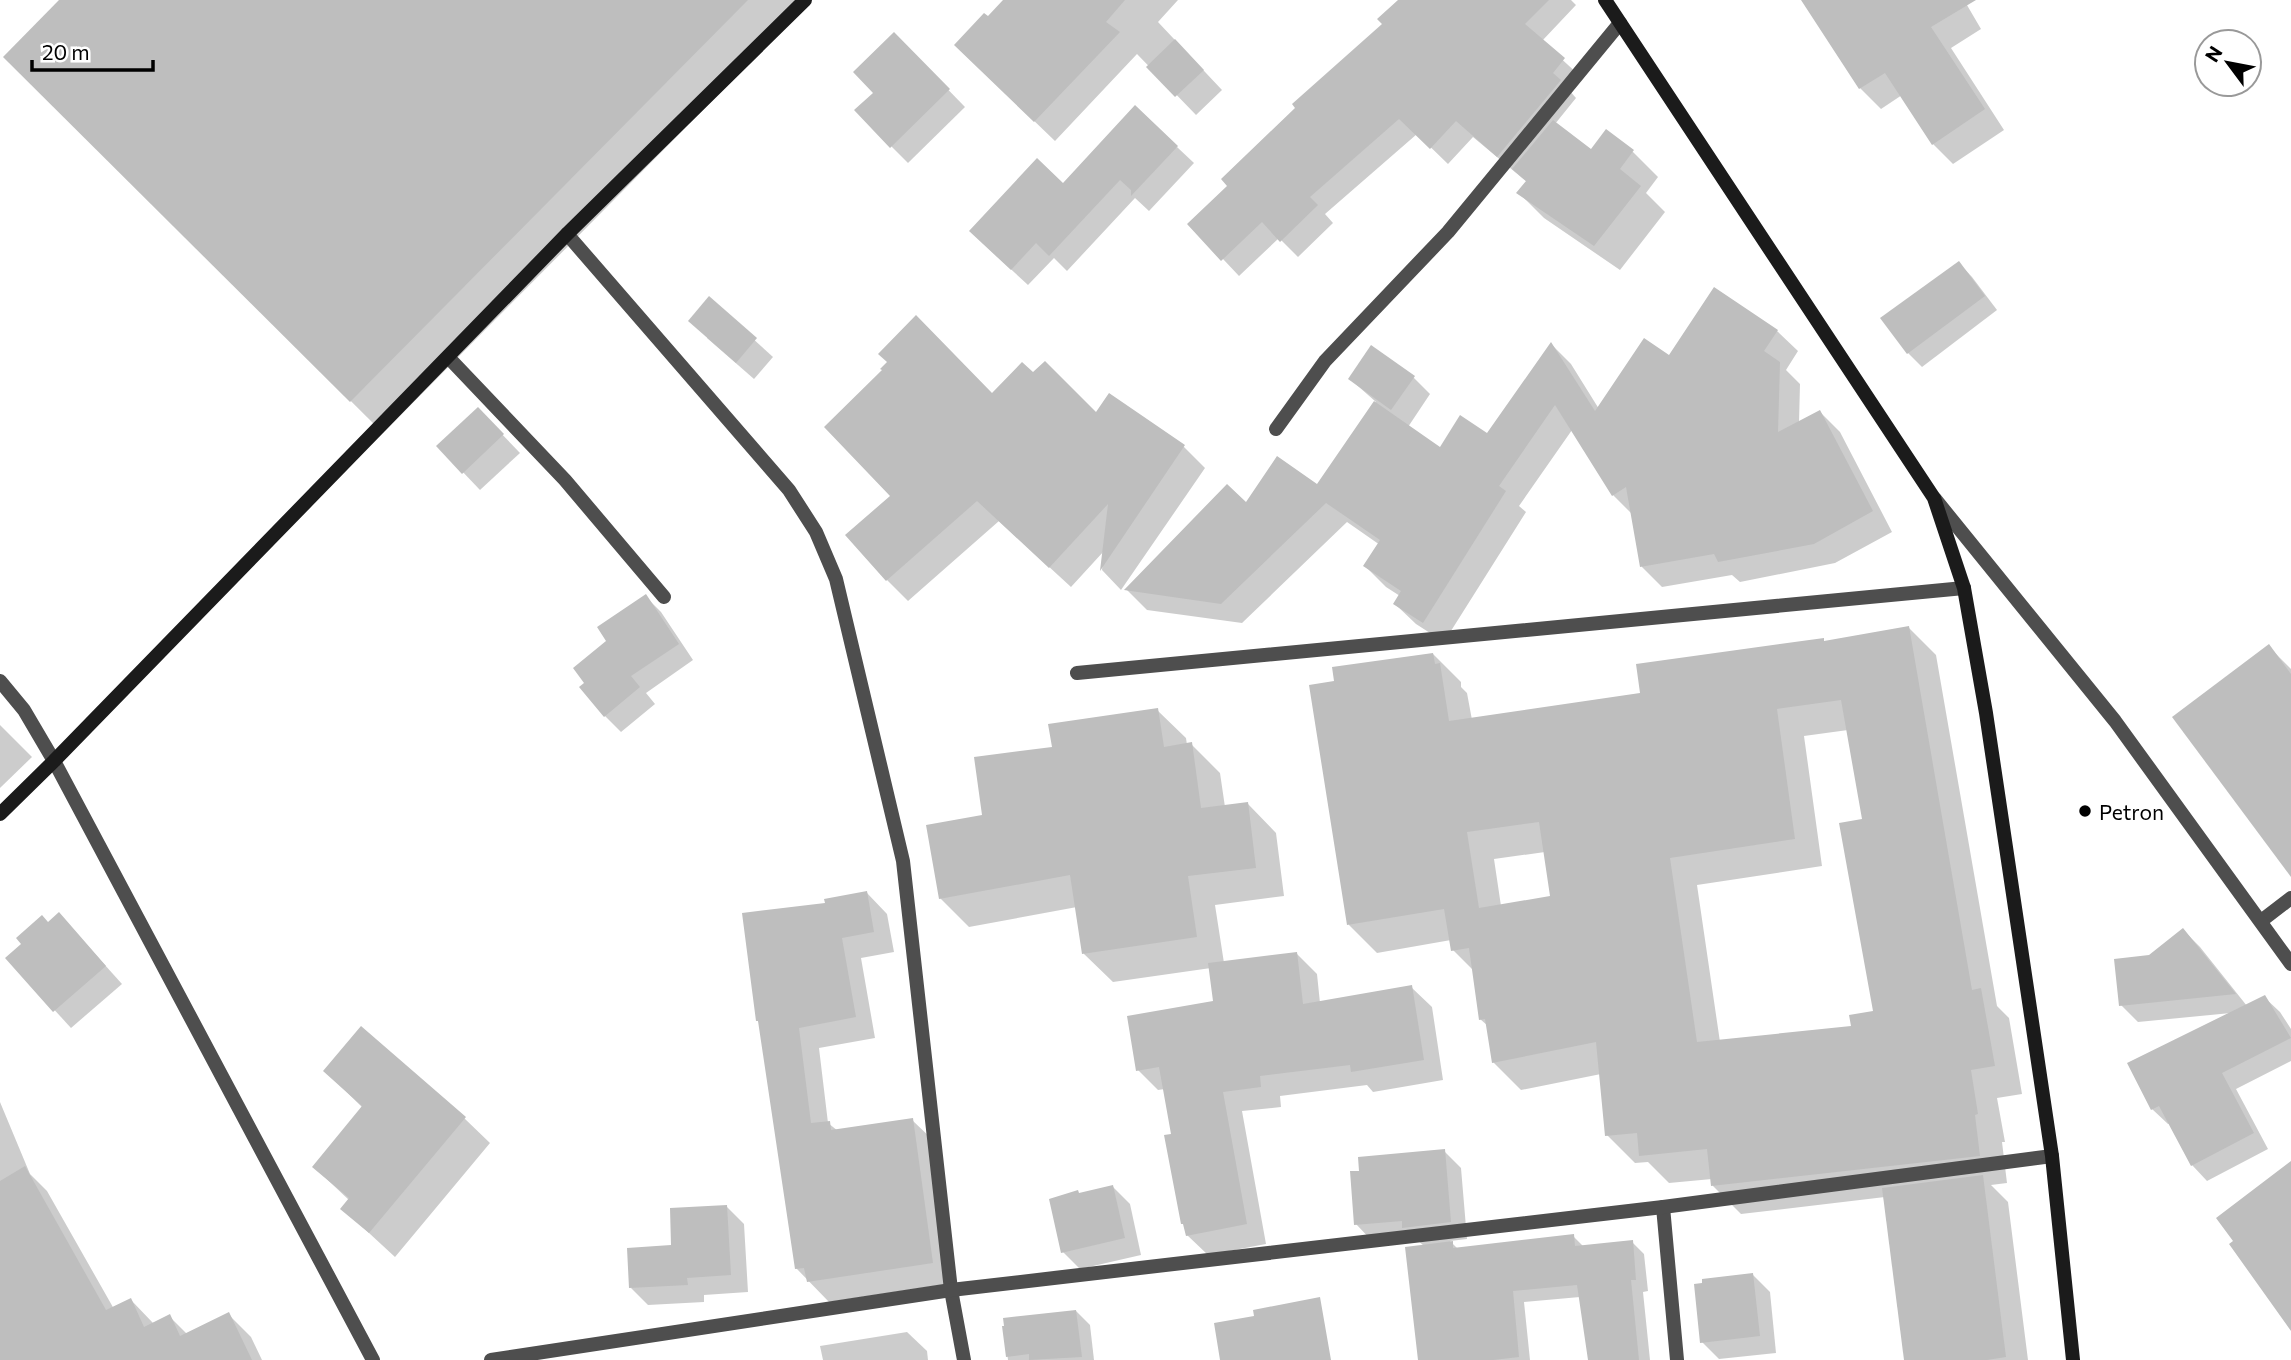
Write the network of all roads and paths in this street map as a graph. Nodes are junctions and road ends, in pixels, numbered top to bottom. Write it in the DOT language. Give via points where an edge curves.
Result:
graph roads {
  1 [pos="805,0"];
  2 [pos="1605,0"];
  3 [pos="1620,23"];
  4 [pos="567,234"];
  5 [pos="448,356"];
  6 [pos="1276,429"];
  7 [pos="1934,498"];
  8 [pos="1964,588"];
  9 [pos="664,597"];
  10 [pos="1077,673"];
  11 [pos="0,681"];
  12 [pos="54,761"];
  13 [pos="0,814"];
  14 [pos="2291,898"];
  15 [pos="2261,921"];
  16 [pos="2291,964"];
  17 [pos="2052,1156"];
  18 [pos="1663,1207"];
  19 [pos="951,1290"];
  20 [pos="373,1360"];
  21 [pos="491,1360"];
  22 [pos="964,1360"];
  23 [pos="1677,1360"];
  24 [pos="2073,1360"];
  1 -- 4 [label="main road"];
  2 -- 3 [label="main road"];
  3 -- 6 [label="street" via="1448,232 1325,361"];
  3 -- 7 [label="main road"];
  4 -- 5 [label="main road"];
  4 -- 19 [label="street" via="789,490 816,532 836,579 904,861"];
  5 -- 9 [label="street" via="565,480"];
  5 -- 12 [label="main road"];
  7 -- 8 [label="main road"];
  7 -- 15 [label="street" via="2115,721"];
  8 -- 10 [label="street"];
  8 -- 17 [label="main road"];
  11 -- 12 [label="street" via="24,710"];
  12 -- 13 [label="main road"];
  12 -- 20 [label="street"];
  14 -- 15 [label="street"];
  15 -- 16 [label="street"];
  17 -- 18 [label="street"];
  17 -- 24 [label="main road"];
  18 -- 19 [label="street"];
  18 -- 23 [label="street"];
  19 -- 21 [label="street"];
  19 -- 22 [label="street"];
}
